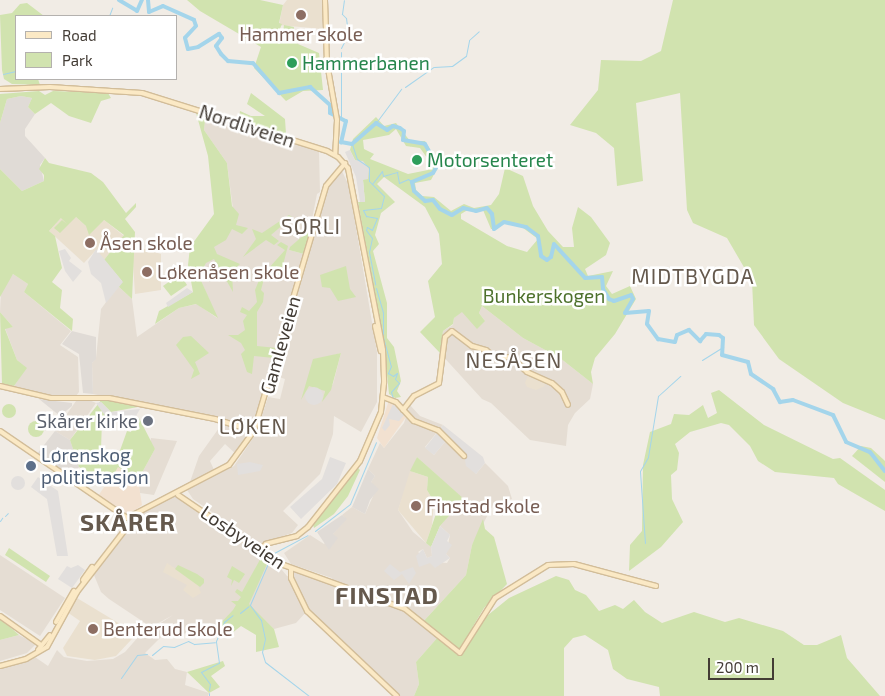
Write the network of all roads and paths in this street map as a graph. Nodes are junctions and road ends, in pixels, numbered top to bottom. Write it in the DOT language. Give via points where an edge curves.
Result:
graph roads {
  1 [pos="325,0"];
  2 [pos="0,87"];
  3 [pos="334,154"];
  4 [pos="346,165"];
  5 [pos="0,386"];
  6 [pos="383,398"];
  7 [pos="568,405"];
  8 [pos="403,410"];
  9 [pos="254,431"];
  10 [pos="0,432"];
  11 [pos="464,456"];
  12 [pos="180,495"];
  13 [pos="128,522"];
  14 [pos="260,551"];
  15 [pos="292,568"];
  16 [pos="656,586"];
  17 [pos="0,616"];
  18 [pos="44,644"];
  19 [pos="0,666"];
  20 [pos="397,696"];
  1 -- 3 [label="main road" via="328,68 338,124"];
  2 -- 3 [label="main road, Nordliveien" via="142,93"];
  3 -- 4 [label="main road, Nordliveien"];
  4 -- 6 [label="main road" via="352,178 384,366"];
  4 -- 9 [label="main road, Gamleveien" via="336,172 324,190"];
  5 -- 9 [label="main road" via="51,398 116,400 218,420"];
  6 -- 8 [label="main road" via="393,400"];
  6 -- 14 [label="main road" via="371,440 343,485 302,532 271,543"];
  7 -- 8 [label="main road" via="561,390 552,383 527,372 511,357 496,358 452,331 445,336 439,383 414,396"];
  8 -- 11 [label="main road" via="414,421 446,436"];
  9 -- 12 [label="main road, Gamleveien" via="230,465 184,489"];
  10 -- 13 [label="main road"];
  12 -- 13 [label="main road" via="170,495"];
  12 -- 14 [label="main road, Losbyveien"];
  13 -- 18 [label="main road"];
  14 -- 15 [label="main road, Losbyveien"];
  15 -- 16 [label="main road" via="394,603 460,654 495,598 548,564 574,564"];
  15 -- 20 [label="main road, Losbyveien" via="291,578 308,611"];
  17 -- 18 [label="main road"];
  18 -- 19 [label="main road" via="35,654"];
}
